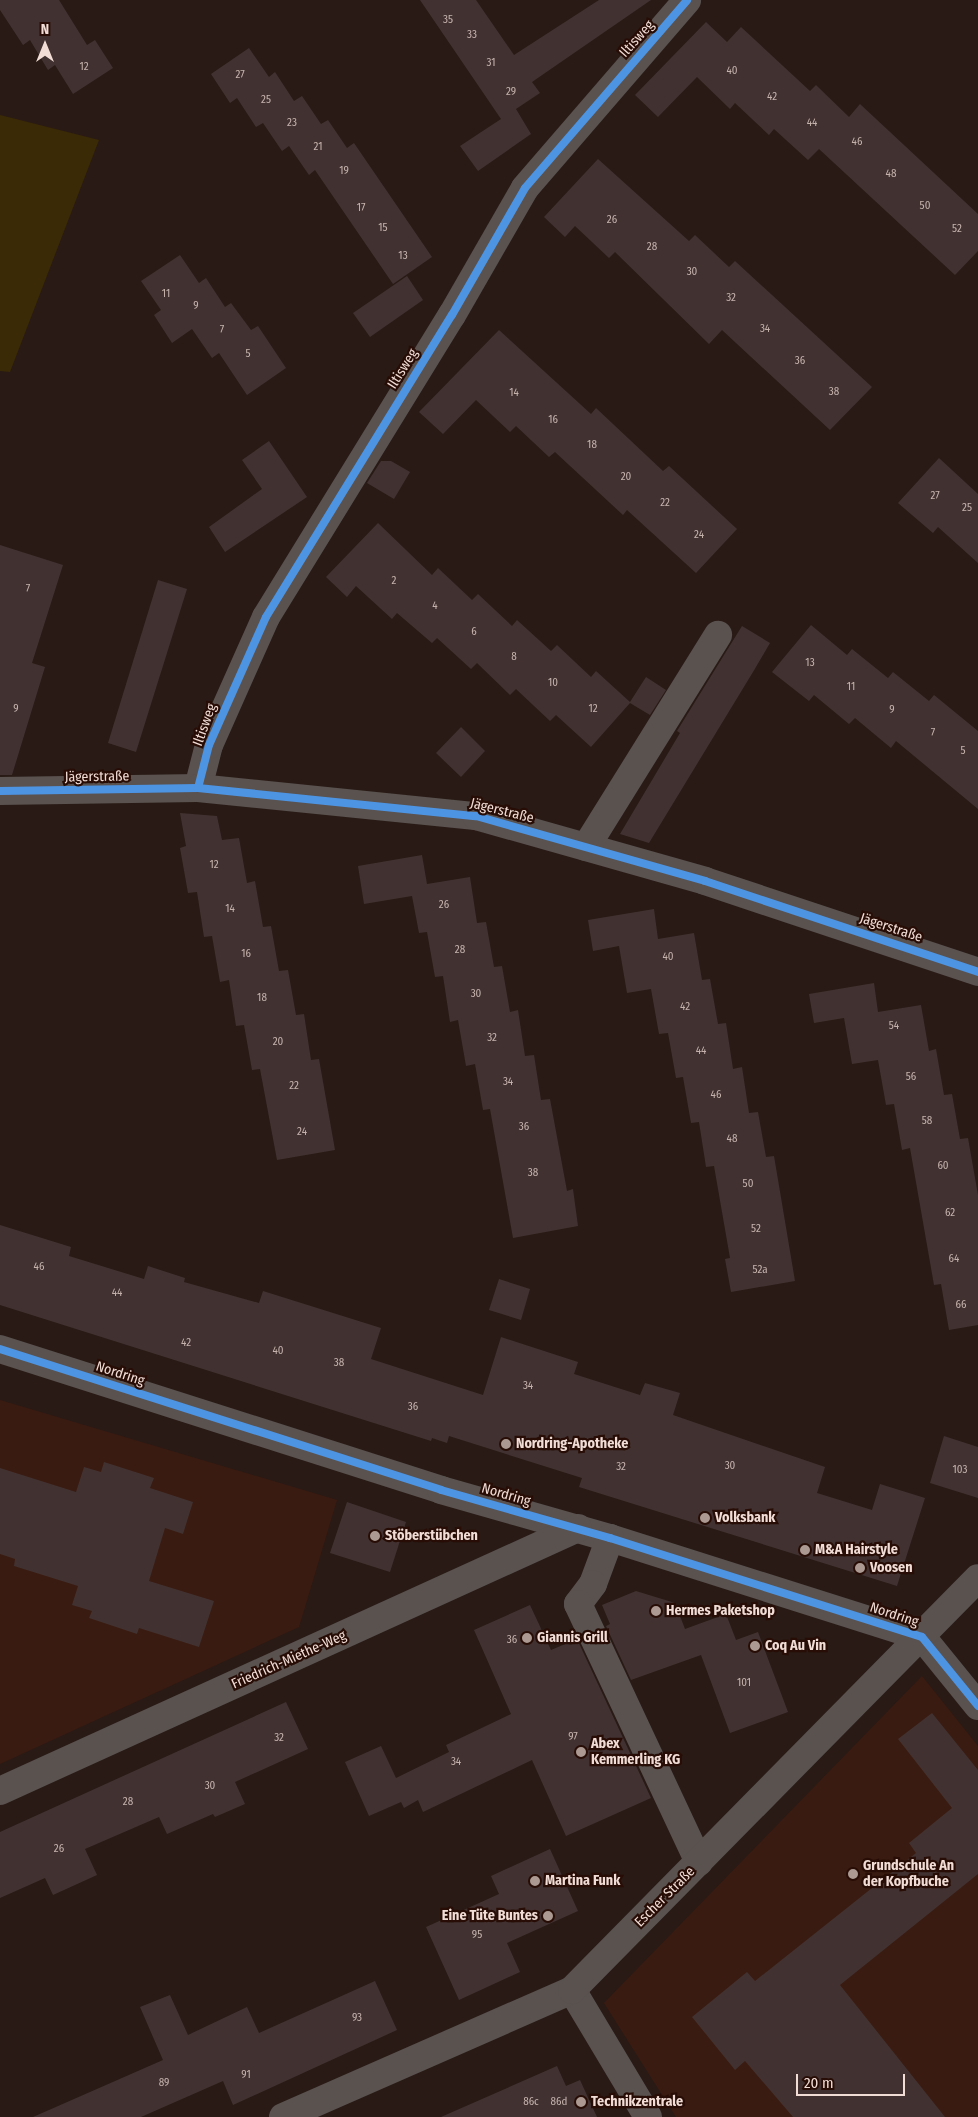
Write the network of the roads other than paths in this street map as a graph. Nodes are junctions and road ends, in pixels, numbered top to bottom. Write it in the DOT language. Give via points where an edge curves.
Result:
graph roads {
  1 [pos="687,0"];
  2 [pos="718,636"];
  3 [pos="198,788"];
  4 [pos="0,791"];
  5 [pos="586,847"];
  6 [pos="978,972"];
  7 [pos="0,1349"];
  8 [pos="578,1528"];
  9 [pos="610,1538"];
  10 [pos="978,1578"];
  11 [pos="922,1637"];
  12 [pos="978,1706"];
  13 [pos="0,1791"];
  14 [pos="699,1862"];
  15 [pos="572,1990"];
  16 [pos="283,2117"];
  17 [pos="648,2117"];
  1 -- 3 [label="street, Iltisweg" via="525,188 452,315 266,617 209,745"];
  2 -- 5 [label="street"];
  3 -- 4 [label="street, Jägerstraße"];
  3 -- 5 [label="street, Jägerstraße" via="476,816"];
  5 -- 6 [label="street, Jägerstraße" via="705,881"];
  7 -- 8 [label="street, Nordring" via="441,1490"];
  8 -- 9 [label="street, Nordring"];
  8 -- 13 [label="street, Friedrich-Miethe-Weg"];
  9 -- 11 [label="street, Nordring"];
  9 -- 14 [label="street" via="593,1584 578,1604"];
  10 -- 11 [label="street, Escher Straße"];
  11 -- 12 [label="street, Nordring"];
  11 -- 14 [label="street, Escher Straße"];
  14 -- 15 [label="street, Escher Straße"];
  15 -- 16 [label="street, Escher Straße"];
  15 -- 17 [label="street"];
}
